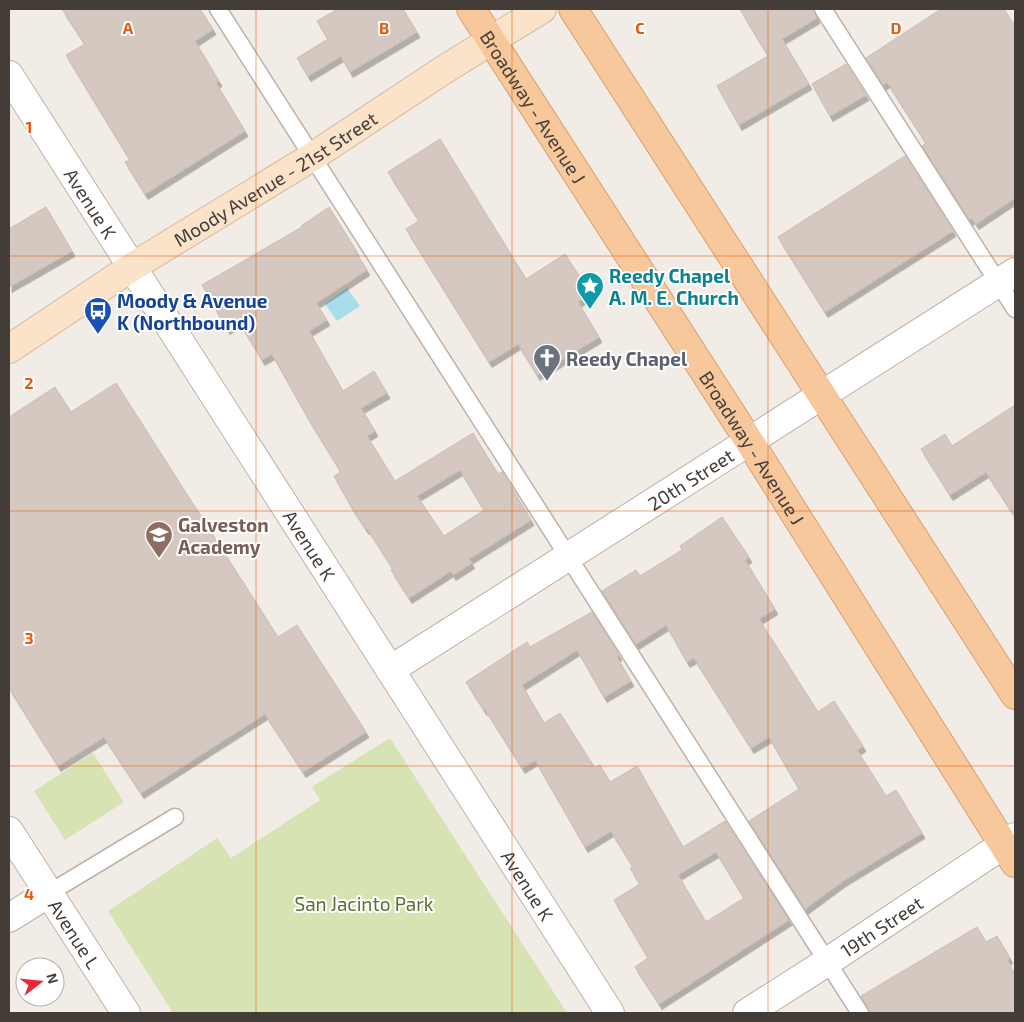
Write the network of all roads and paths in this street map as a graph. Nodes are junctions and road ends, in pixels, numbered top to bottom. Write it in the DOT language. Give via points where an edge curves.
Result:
graph roads {
  1 [pos="218,9"];
  2 [pos="471,9"];
  3 [pos="542,9"];
  4 [pos="574,9"];
  5 [pos="823,9"];
  6 [pos="492,41"];
  7 [pos="9,75"];
  8 [pos="312,157"];
  9 [pos="132,267"];
  10 [pos="1007,277"];
  11 [pos="1015,309"];
  12 [pos="9,349"];
  13 [pos="823,394"];
  14 [pos="749,441"];
  15 [pos="568,557"];
  16 [pos="390,670"];
  17 [pos="1015,695"];
  18 [pos="175,817"];
  19 [pos="9,831"];
  20 [pos="1011,848"];
  21 [pos="49,894"];
  22 [pos="9,918"];
  23 [pos="827,962"];
  24 [pos="126,1013"];
  25 [pos="610,1013"];
  26 [pos="747,1013"];
  27 [pos="860,1013"];
  1 -- 8 [label="lane"];
  2 -- 6 [label="main road, Broadway - Avenue J"];
  3 -- 6 [label="main road, Moody Avenue - 21st Street"];
  4 -- 13 [label="main road"];
  5 -- 10 [label="lane"];
  6 -- 8 [label="main road, Moody Avenue - 21st Street"];
  6 -- 14 [label="main road, Broadway - Avenue J"];
  7 -- 9 [label="street, Avenue K"];
  8 -- 9 [label="main road, Moody Avenue - 21st Street"];
  8 -- 15 [label="lane"];
  9 -- 12 [label="main road, Moody Avenue - 21st Street"];
  9 -- 16 [label="street, Avenue K"];
  10 -- 11 [label="lane"];
  10 -- 13 [label="street, 20th Street"];
  13 -- 14 [label="street, 20th Street"];
  13 -- 17 [label="main road"];
  14 -- 15 [label="street, 20th Street"];
  14 -- 20 [label="main road, Broadway - Avenue J"];
  15 -- 16 [label="street, 20th Street"];
  15 -- 23 [label="lane"];
  16 -- 25 [label="street, Avenue K"];
  18 -- 21 [label="lane"];
  19 -- 21 [label="street, Avenue L"];
  20 -- 23 [label="street, 19th Street"];
  21 -- 22 [label="street"];
  21 -- 24 [label="street, Avenue L"];
  23 -- 26 [label="street, 19th Street"];
  23 -- 27 [label="lane"];
}
